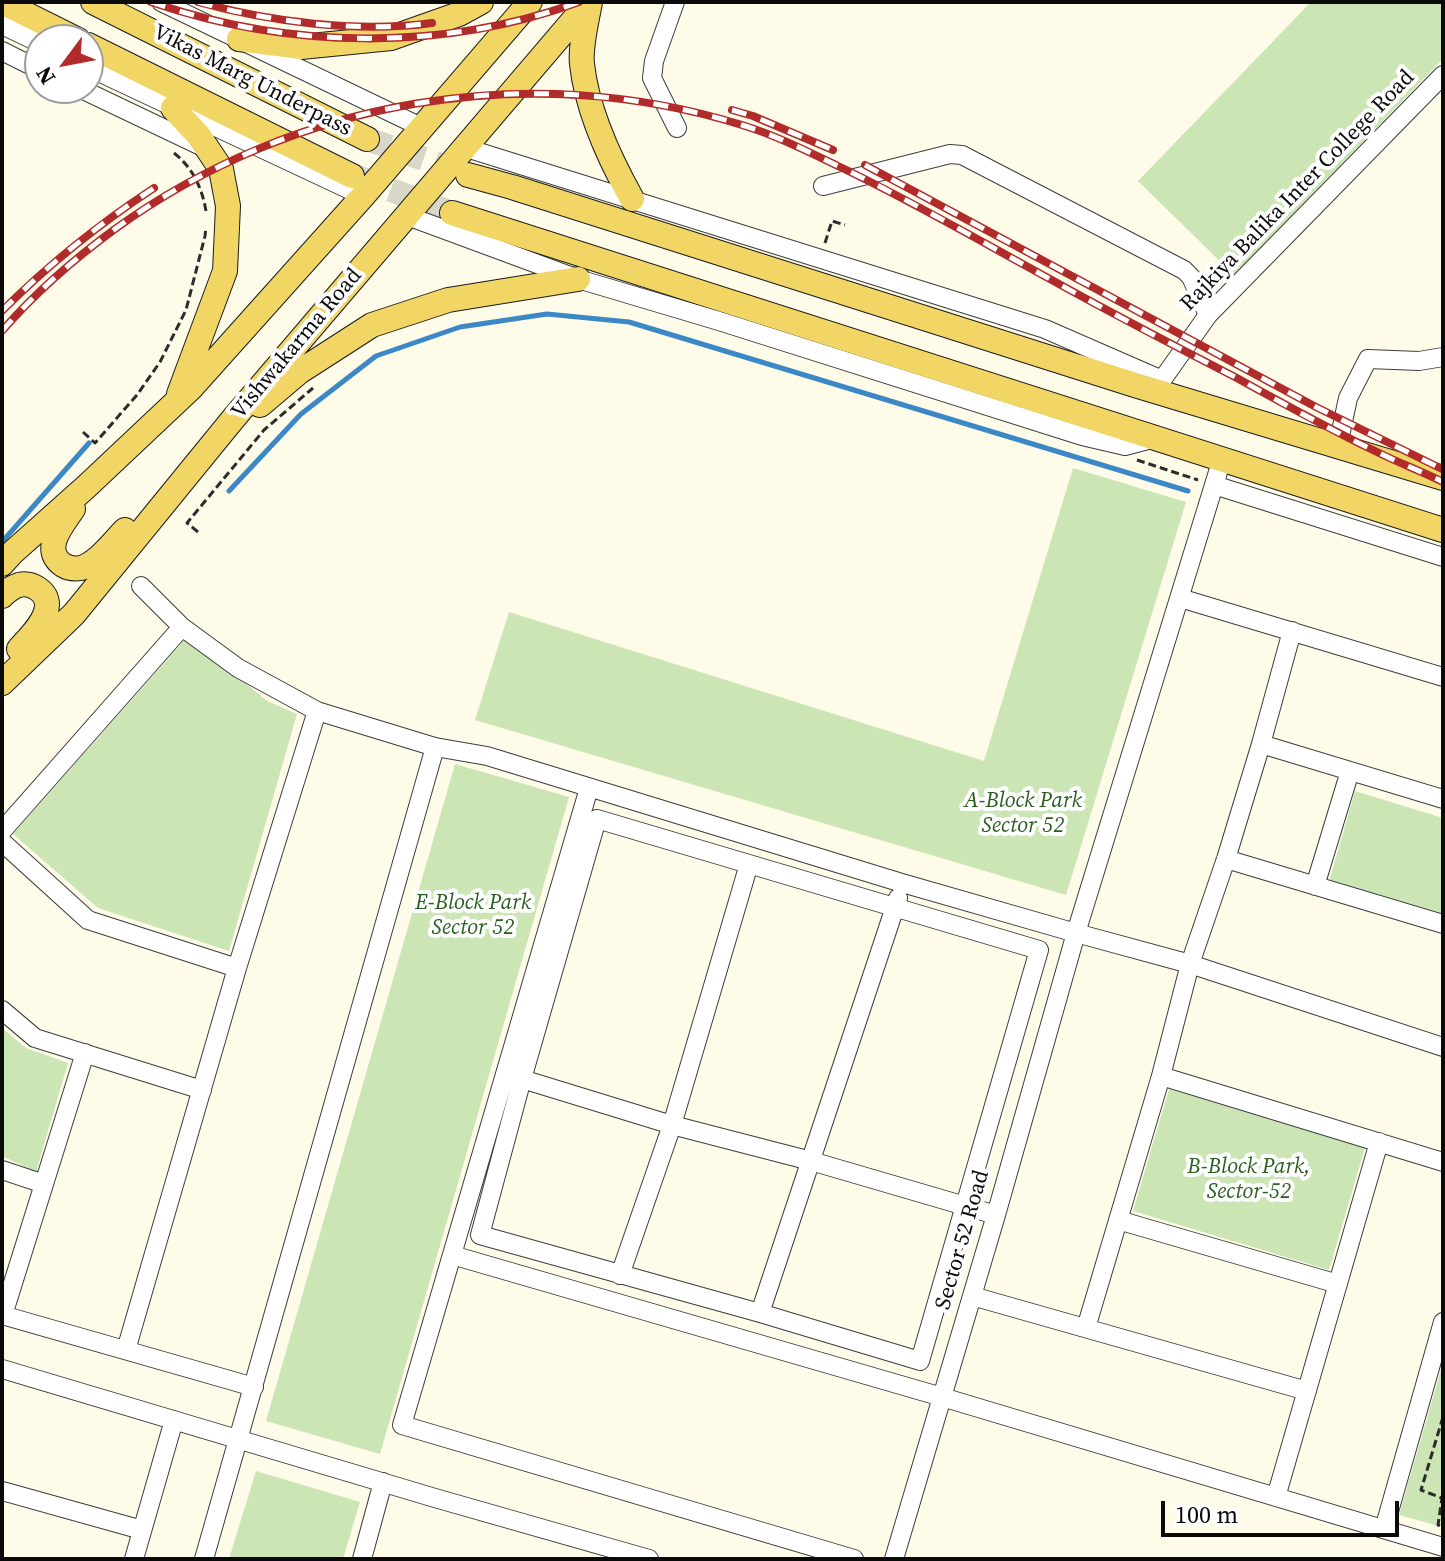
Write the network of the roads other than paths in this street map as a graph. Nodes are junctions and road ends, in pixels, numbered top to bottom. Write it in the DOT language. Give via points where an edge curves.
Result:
graph roads {
  1 [pos="2,2"];
  2 [pos="93,2"];
  3 [pos="161,2"];
  4 [pos="481,2"];
  5 [pos="530,2"];
  6 [pos="589,2"];
  7 [pos="675,2"];
  8 [pos="46,24"];
  9 [pos="2,25"];
  10 [pos="24,35"];
  11 [pos="239,39"];
  12 [pos="2,51"];
  13 [pos="104,53"];
  14 [pos="24,62"];
  15 [pos="104,75"];
  16 [pos="1443,75"];
  17 [pos="97,104"];
  18 [pos="173,108"];
  19 [pos="421,127"];
  20 [pos="677,128"];
  21 [pos="367,139"];
  22 [pos="463,147"];
  23 [pos="209,150"];
  24 [pos="468,175"];
  25 [pos="358,186"];
  26 [pos="823,186"];
  27 [pos="632,199"];
  28 [pos="452,213"];
  29 [pos="405,215"];
  30 [pos="578,279"];
  31 [pos="1208,315"];
  32 [pos="1443,357"];
  33 [pos="1162,387"];
  34 [pos="175,403"];
  35 [pos="229,425"];
  36 [pos="1155,438"];
  37 [pos="1341,442"];
  38 [pos="1222,459"];
  39 [pos="1443,467"];
  40 [pos="1443,478"];
  41 [pos="179,485"];
  42 [pos="1214,485"];
  43 [pos="87,486"];
  44 [pos="1443,530"];
  45 [pos="1443,557"];
  46 [pos="2,564"];
  47 [pos="141,586"];
  48 [pos="2,596"];
  49 [pos="1180,598"];
  50 [pos="182,627"];
  51 [pos="1292,631"];
  52 [pos="2,672"];
  53 [pos="1443,677"];
  54 [pos="2,683"];
  55 [pos="317,711"];
  56 [pos="1261,744"];
  57 [pos="435,747"];
  58 [pos="1350,771"];
  59 [pos="589,788"];
  60 [pos="1443,799"];
  61 [pos="2,831"];
  62 [pos="2,842"];
  63 [pos="1226,859"];
  64 [pos="749,864"];
  65 [pos="902,883"];
  66 [pos="1315,886"];
  67 [pos="895,907"];
  68 [pos="1443,924"];
  69 [pos="1076,933"];
  70 [pos="1190,964"];
  71 [pos="237,968"];
  72 [pos="2,1010"];
  73 [pos="1443,1047"];
  74 [pos="85,1053"];
  75 [pos="1161,1076"];
  76 [pos="522,1079"];
  77 [pos="202,1090"];
  78 [pos="672,1125"];
  79 [pos="1379,1142"];
  80 [pos="811,1161"];
  81 [pos="1443,1162"];
  82 [pos="2,1170"];
  83 [pos="44,1184"];
  84 [pos="964,1207"];
  85 [pos="996,1215"];
  86 [pos="1118,1220"];
  87 [pos="452,1255"];
  88 [pos="620,1275"];
  89 [pos="1338,1284"];
  90 [pos="972,1296"];
  91 [pos="760,1313"];
  92 [pos="2,1315"];
  93 [pos="1443,1322"];
  94 [pos="1086,1328"];
  95 [pos="126,1350"];
  96 [pos="2,1369"];
  97 [pos="254,1387"];
  98 [pos="1307,1391"];
  99 [pos="942,1397"];
  100 [pos="174,1420"];
  101 [pos="239,1439"];
  102 [pos="383,1482"];
  103 [pos="2,1491"];
  104 [pos="1276,1497"];
  105 [pos="1384,1529"];
  106 [pos="142,1530"];
  107 [pos="1443,1547"];
  108 [pos="134,1559"];
  109 [pos="204,1559"];
  110 [pos="362,1559"];
  111 [pos="649,1559"];
  112 [pos="854,1559"];
  113 [pos="894,1559"];
  1 -- 8 [label="main road"];
  2 -- 21 [label="main road, Vikas Marg Underpass"];
  3 -- 11 [label="street"];
  4 -- 11 [label="main road" via="391,38 301,47"];
  5 -- 19 [label="main road"];
  6 -- 22 [label="main road, Vishwakarma Road"];
  6 -- 27 [label="main road" via="582,62 594,116"];
  7 -- 20 [label="street" via="652,78"];
  9 -- 10 [label="street"];
  11 -- 19 [label="street"];
  12 -- 14 [label="street"];
  13 -- 25 [label="main road, Vikas Marg Underpass"];
  15 -- 18 [label="street"];
  16 -- 31 [label="street, Rajkiya Balika Inter College Road"];
  17 -- 23 [label="street"];
  18 -- 23 [label="main road"];
  18 -- 25 [label="street"];
  19 -- 25 [label="main road"];
  22 -- 27 [label="street"];
  22 -- 29 [label="main road, Vishwakarma Road"];
  23 -- 34 [label="main road" via="221,169 228,206 225,271"];
  24 -- 33 [label="main road"];
  25 -- 34 [label="main road"];
  26 -- 31 [label="street" via="962,155 1184,270"];
  27 -- 33 [label="street" via="1045,329"];
  28 -- 36 [label="main road"];
  29 -- 30 [label="street"];
  29 -- 35 [label="main road, Vishwakarma Road"];
  30 -- 35 [label="main road" via="448,300 372,325"];
  30 -- 36 [label="street" via="1082,436 1125,446"];
  31 -- 33 [label="street, Rajkiya Balika Inter College Road"];
  32 -- 37 [label="street" via="1368,359 1348,398"];
  33 -- 37 [label="main road"];
  34 -- 43 [label="main road"];
  35 -- 41 [label="main road, Vishwakarma Road"];
  36 -- 38 [label="main road"];
  37 -- 39 [label="street"];
  37 -- 40 [label="main road"];
  38 -- 42 [label="street, Sector 52 Road"];
  38 -- 44 [label="main road"];
  41 -- 43 [label="main road" via="96,559 82,568 68,568 53,552 54,540"];
  41 -- 54 [label="main road, Vishwakarma Road" via="74,614"];
  42 -- 45 [label="street"];
  42 -- 49 [label="street, Sector 52 Road"];
  43 -- 46 [label="main road"];
  47 -- 50 [label="street"];
  48 -- 52 [label="main road" via="19,585 32,585 45,595 47,605"];
  49 -- 51 [label="street"];
  49 -- 69 [label="street, Sector 52 Road"];
  50 -- 55 [label="street" via="238,668"];
  50 -- 61 [label="street"];
  51 -- 53 [label="street"];
  51 -- 56 [label="street"];
  55 -- 57 [label="street"];
  55 -- 71 [label="street"];
  56 -- 58 [label="street"];
  56 -- 63 [label="street"];
  57 -- 59 [label="street" via="487,756"];
  57 -- 97 [label="street"];
  58 -- 60 [label="street"];
  58 -- 66 [label="street"];
  59 -- 65 [label="street"];
  59 -- 87 [label="street"];
  62 -- 71 [label="street" via="88,920"];
  63 -- 66 [label="street"];
  63 -- 70 [label="street"];
  64 -- 67 [label="street"];
  64 -- 76 [label="street" via="597,819"];
  64 -- 78 [label="street"];
  65 -- 67 [label="street"];
  65 -- 69 [label="street"];
  66 -- 68 [label="street"];
  67 -- 80 [label="street"];
  67 -- 84 [label="street" via="1039,950"];
  69 -- 70 [label="street"];
  69 -- 85 [label="street, Sector 52 Road"];
  70 -- 73 [label="street"];
  70 -- 75 [label="street"];
  71 -- 77 [label="street"];
  72 -- 74 [label="street" via="35,1038"];
  74 -- 77 [label="street"];
  74 -- 83 [label="street"];
  75 -- 79 [label="street"];
  75 -- 86 [label="street"];
  76 -- 78 [label="street"];
  76 -- 88 [label="street" via="480,1235"];
  77 -- 95 [label="street"];
  78 -- 80 [label="street"];
  78 -- 88 [label="street"];
  79 -- 81 [label="street"];
  79 -- 89 [label="street"];
  80 -- 84 [label="street"];
  80 -- 91 [label="street"];
  82 -- 83 [label="street"];
  83 -- 92 [label="street"];
  84 -- 85 [label="street"];
  84 -- 91 [label="street" via="920,1361"];
  85 -- 90 [label="street, Sector 52 Road"];
  86 -- 89 [label="street"];
  86 -- 94 [label="street"];
  87 -- 99 [label="street"];
  87 -- 112 [label="street" via="402,1425"];
  88 -- 91 [label="street"];
  89 -- 98 [label="street"];
  90 -- 94 [label="street"];
  90 -- 99 [label="street, Sector 52 Road"];
  92 -- 95 [label="street"];
  93 -- 105 [label="street"];
  94 -- 98 [label="street"];
  95 -- 97 [label="street"];
  96 -- 100 [label="street"];
  97 -- 101 [label="street"];
  98 -- 104 [label="street"];
  99 -- 104 [label="street"];
  99 -- 113 [label="street, Sector 52 Road"];
  100 -- 101 [label="street"];
  100 -- 106 [label="street"];
  101 -- 102 [label="street"];
  101 -- 109 [label="street"];
  102 -- 110 [label="street"];
  102 -- 111 [label="street"];
  103 -- 106 [label="street"];
  104 -- 105 [label="street"];
  105 -- 107 [label="street"];
  106 -- 108 [label="street"];
}
